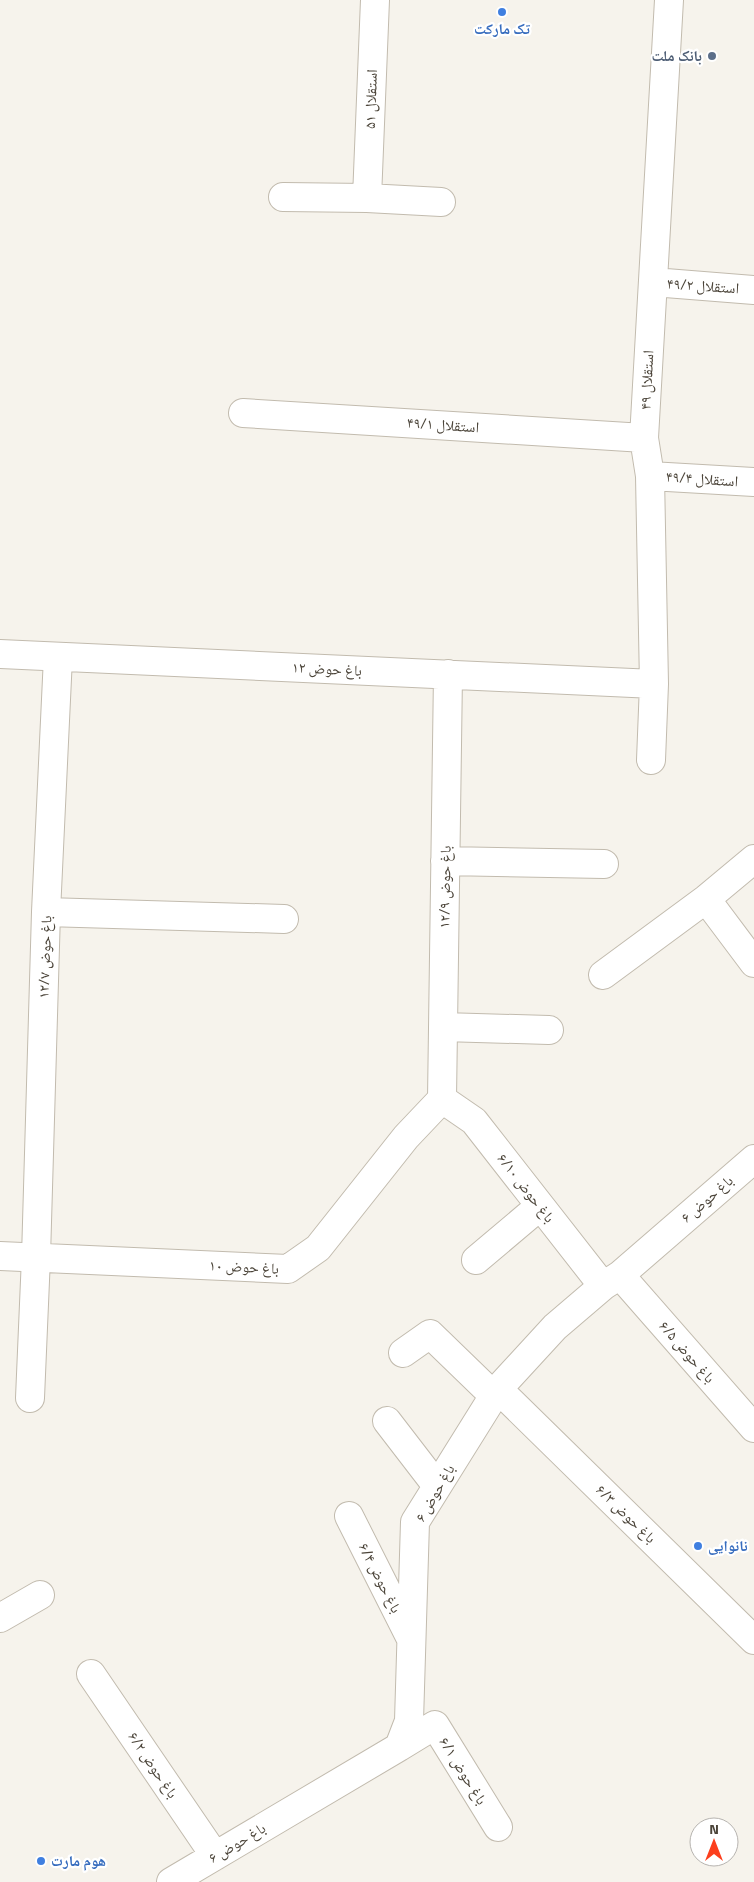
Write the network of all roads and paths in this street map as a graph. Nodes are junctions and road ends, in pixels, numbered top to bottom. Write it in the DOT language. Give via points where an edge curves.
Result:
graph roads {
  1 [pos="375,0"];
  2 [pos="668,0"];
  3 [pos="283,197"];
  4 [pos="367,198"];
  5 [pos="441,202"];
  6 [pos="653,282"];
  7 [pos="754,290"];
  8 [pos="243,413"];
  9 [pos="644,438"];
  10 [pos="650,476"];
  11 [pos="754,482"];
  12 [pos="0,654"];
  13 [pos="58,657"];
  14 [pos="448,674"];
  15 [pos="654,684"];
  16 [pos="651,760"];
  17 [pos="754,859"];
  18 [pos="445,862"];
  19 [pos="604,864"];
  20 [pos="706,899"];
  21 [pos="46,912"];
  22 [pos="284,919"];
  23 [pos="754,963"];
  24 [pos="603,975"];
  25 [pos="443,1027"];
  26 [pos="549,1030"];
  27 [pos="442,1099"];
  28 [pos="754,1159"];
  29 [pos="540,1206"];
  30 [pos="0,1256"];
  31 [pos="36,1257"];
  32 [pos="476,1260"];
  33 [pos="611,1280"];
  34 [pos="403,1353"];
  35 [pos="495,1392"];
  36 [pos="30,1398"];
  37 [pos="387,1422"];
  38 [pos="754,1428"];
  39 [pos="437,1486"];
  40 [pos="349,1516"];
  41 [pos="40,1595"];
  42 [pos="0,1618"];
  43 [pos="754,1640"];
  44 [pos="412,1641"];
  45 [pos="91,1674"];
  46 [pos="399,1747"];
  47 [pos="498,1827"];
  48 [pos="215,1856"];
  49 [pos="171,1882"];
  1 -- 4 [label="street, ۵۱ استقلال"];
  2 -- 6 [label="street, ۴۹ استقلال"];
  3 -- 4 [label="street"];
  4 -- 5 [label="street"];
  6 -- 7 [label="street, ۴۹/۲ استقلال"];
  6 -- 9 [label="street, ۴۹ استقلال"];
  8 -- 9 [label="street, ۴۹/۱ استقلال"];
  9 -- 10 [label="street, ۴۹ استقلال"];
  10 -- 11 [label="street, ۴۹/۴ استقلال"];
  10 -- 15 [label="street, ۴۹ استقلال"];
  12 -- 13 [label="street, ۱۲ باغ حوض"];
  13 -- 14 [label="street, ۱۲ باغ حوض"];
  13 -- 21 [label="street, ۱۲/۷ باغ حوض"];
  14 -- 15 [label="street, ۱۲ باغ حوض"];
  14 -- 18 [label="street, ۱۲/۹ باغ حوض"];
  15 -- 16 [label="street, ۴۹ استقلال"];
  17 -- 20 [label="street"];
  18 -- 19 [label="street"];
  18 -- 25 [label="street, ۱۲/۹ باغ حوض"];
  20 -- 23 [label="street"];
  20 -- 24 [label="street"];
  21 -- 22 [label="street"];
  21 -- 31 [label="street, ۱۲/۷ باغ حوض"];
  25 -- 26 [label="street"];
  25 -- 27 [label="street, ۱۲/۹ باغ حوض"];
  27 -- 29 [label="street, ۶/۱۰ باغ حوض" via="474,1121"];
  27 -- 31 [label="street, ۱۰ باغ حوض" via="406,1137 318,1248 288,1269"];
  28 -- 33 [label="street, ۶ باغ حوض"];
  29 -- 32 [label="street"];
  29 -- 33 [label="street, ۶/۱۰ باغ حوض"];
  30 -- 31 [label="street, ۱۰ باغ حوض"];
  31 -- 36 [label="street, ۱۲/۷ باغ حوض"];
  33 -- 35 [label="street, ۶ باغ حوض" via="555,1327"];
  33 -- 38 [label="street, ۶/۵ باغ حوض"];
  34 -- 35 [label="street, ۶/۳ باغ حوض" via="430,1334"];
  35 -- 39 [label="street, ۶ باغ حوض"];
  35 -- 43 [label="street, ۶/۳ باغ حوض"];
  37 -- 39 [label="street"];
  39 -- 44 [label="street, ۶ باغ حوض" via="415,1522"];
  40 -- 44 [label="street, ۶/۴ باغ حوض"];
  41 -- 42 [label="street"];
  44 -- 46 [label="street, ۶ باغ حوض" via="409,1720"];
  45 -- 48 [label="street, ۶/۲ باغ حوض"];
  46 -- 47 [label="street, ۶/۱ باغ حوض" via="435,1725"];
  46 -- 48 [label="street, ۶ باغ حوض"];
  48 -- 49 [label="street, ۶ باغ حوض"];
}
